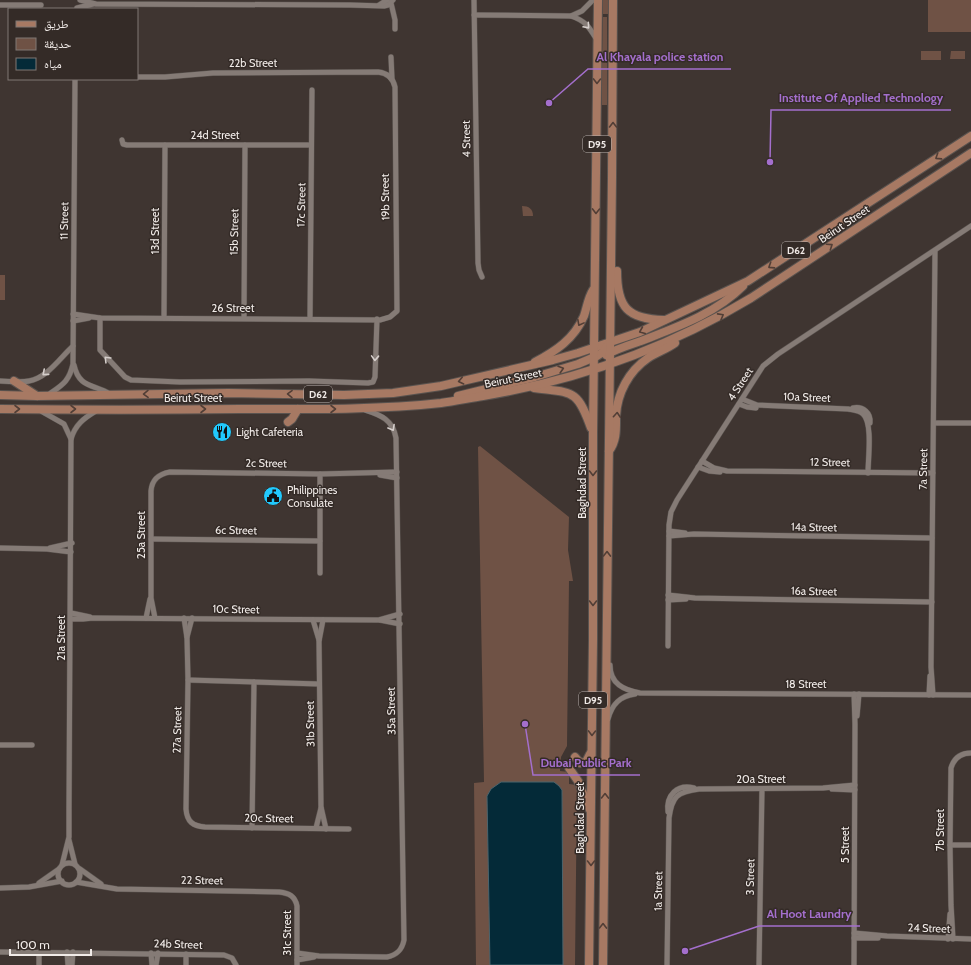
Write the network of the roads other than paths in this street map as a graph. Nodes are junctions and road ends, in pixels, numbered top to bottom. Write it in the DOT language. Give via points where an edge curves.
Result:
graph roads {
  1 [pos="78,0"];
  2 [pos="474,0"];
  3 [pos="593,0"];
  4 [pos="598,0"];
  5 [pos="613,0"];
  6 [pos="390,1"];
  7 [pos="167,2"];
  8 [pos="244,2"];
  9 [pos="312,2"];
  10 [pos="96,4"];
  11 [pos="0,5"];
  12 [pos="42,5"];
  13 [pos="77,8"];
  14 [pos="474,15"];
  15 [pos="571,16"];
  16 [pos="395,29"];
  17 [pos="598,42"];
  18 [pos="391,57"];
  19 [pos="370,73"];
  20 [pos="138,77"];
  21 [pos="392,79"];
  22 [pos="76,80"];
  23 [pos="312,90"];
  24 [pos="394,94"];
  25 [pos="971,136"];
  26 [pos="122,140"];
  27 [pos="166,145"];
  28 [pos="245,145"];
  29 [pos="311,145"];
  30 [pos="971,153"];
  31 [pos="971,157"];
  32 [pos="959,161"];
  33 [pos="612,178"];
  34 [pos="971,226"];
  35 [pos="935,251"];
  36 [pos="925,257"];
  37 [pos="935,271"];
  38 [pos="482,277"];
  39 [pos="748,281"];
  40 [pos="595,288"];
  41 [pos="396,299"];
  42 [pos="73,314"];
  43 [pos="90,318"];
  44 [pos="100,318"];
  45 [pos="164,318"];
  46 [pos="244,318"];
  47 [pos="310,319"];
  48 [pos="377,319"];
  49 [pos="667,320"];
  50 [pos="73,321"];
  51 [pos="686,334"];
  52 [pos="610,342"];
  53 [pos="73,346"];
  54 [pos="594,348"];
  55 [pos="610,353"];
  56 [pos="594,358"];
  57 [pos="73,364"];
  58 [pos="610,364"];
  59 [pos="525,368"];
  60 [pos="594,369"];
  61 [pos="0,381"];
  62 [pos="14,381"];
  63 [pos="529,387"];
  64 [pos="110,394"];
  65 [pos="0,395"];
  66 [pos="38,396"];
  67 [pos="47,396"];
  68 [pos="740,402"];
  69 [pos="443,403"];
  70 [pos="360,408"];
  71 [pos="0,409"];
  72 [pos="39,409"];
  73 [pos="99,409"];
  74 [pos="298,409"];
  75 [pos="288,422"];
  76 [pos="934,423"];
  77 [pos="971,423"];
  78 [pos="593,434"];
  79 [pos="71,439"];
  80 [pos="608,452"];
  81 [pos="702,461"];
  82 [pos="698,467"];
  83 [pos="727,470"];
  84 [pos="397,472"];
  85 [pos="373,473"];
  86 [pos="868,473"];
  87 [pos="933,473"];
  88 [pos="320,474"];
  89 [pos="159,476"];
  90 [pos="397,478"];
  91 [pos="669,534"];
  92 [pos="932,538"];
  93 [pos="151,539"];
  94 [pos="320,541"];
  95 [pos="72,543"];
  96 [pos="0,548"];
  97 [pos="47,549"];
  98 [pos="71,552"];
  99 [pos="320,573"];
  100 [pos="151,598"];
  101 [pos="668,598"];
  102 [pos="932,602"];
  103 [pos="400,614"];
  104 [pos="71,616"];
  105 [pos="146,618"];
  106 [pos="155,618"];
  107 [pos="184,618"];
  108 [pos="192,618"];
  109 [pos="313,620"];
  110 [pos="323,620"];
  111 [pos="379,620"];
  112 [pos="606,622"];
  113 [pos="400,624"];
  114 [pos="187,638"];
  115 [pos="319,641"];
  116 [pos="668,646"];
  117 [pos="188,680"];
  118 [pos="254,682"];
  119 [pos="319,684"];
  120 [pos="640,693"];
  121 [pos="856,694"];
  122 [pos="931,695"];
  123 [pos="971,695"];
  124 [pos="605,730"];
  125 [pos="0,745"];
  126 [pos="32,745"];
  127 [pos="592,750"];
  128 [pos="971,753"];
  129 [pos="575,757"];
  130 [pos="569,768"];
  131 [pos="855,788"];
  132 [pos="762,789"];
  133 [pos="321,808"];
  134 [pos="591,813"];
  135 [pos="669,818"];
  136 [pos="190,822"];
  137 [pos="252,828"];
  138 [pos="316,828"];
  139 [pos="326,829"];
  140 [pos="349,829"];
  141 [pos="68,837"];
  142 [pos="950,845"];
  143 [pos="971,845"];
  144 [pos="77,866"];
  145 [pos="61,867"];
  146 [pos="62,881"];
  147 [pos="76,882"];
  148 [pos="37,885"];
  149 [pos="105,887"];
  150 [pos="0,888"];
  151 [pos="296,901"];
  152 [pos="854,936"];
  153 [pos="951,939"];
  154 [pos="971,939"];
  155 [pos="0,952"];
  156 [pos="39,952"];
  157 [pos="67,952"];
  158 [pos="74,952"];
  159 [pos="151,953"];
  160 [pos="158,953"];
  161 [pos="297,953"];
  162 [pos="186,954"];
  163 [pos="319,956"];
  164 [pos="297,962"];
  165 [pos="236,963"];
  166 [pos="39,965"];
  167 [pos="68,965"];
  168 [pos="72,965"];
  169 [pos="152,965"];
  170 [pos="156,965"];
  171 [pos="186,965"];
  172 [pos="589,965"];
  173 [pos="603,965"];
  174 [pos="667,965"];
  175 [pos="759,965"];
  176 [pos="854,965"];
  1 -- 10 [label="street"];
  1 -- 13 [label="street"];
  2 -- 14 [label="street, 4 Street"];
  3 -- 15 [label="street" via="582,11"];
  4 -- 17 [label="main road, Baghdad Street / D95"];
  33 -- 5 [label="main road, D95, one-way"];
  6 -- 9 [label="street" via="384,6"];
  6 -- 16 [label="street"];
  7 -- 8 [label="street"];
  7 -- 10 [label="street"];
  8 -- 9 [label="street"];
  10 -- 13 [label="street"];
  11 -- 12 [label="street"];
  14 -- 15 [label="street"];
  14 -- 38 [label="street, 4 Street" via="478,263"];
  15 -- 17 [label="street, one-way" via="586,24"];
  17 -- 40 [label="main road, Baghdad Street / D95, one-way"];
  18 -- 21 [label="street"];
  19 -- 20 [label="street, 22b Street" via="213,73"];
  19 -- 21 [label="street, 22b Street" via="386,73"];
  19 -- 24 [label="street, 22b Street" via="388,78"];
  21 -- 24 [label="street"];
  22 -- 42 [label="street, 11 Street"];
  23 -- 29 [label="street, 17c Street"];
  24 -- 41 [label="street, 19b Street"];
  25 -- 39 [label="main road, Beirut Street / D62, one-way"];
  26 -- 27 [label="street, 24d Street" via="125,145"];
  27 -- 28 [label="street, 24d Street"];
  27 -- 45 [label="street, 13d Street"];
  28 -- 29 [label="street, 24d Street"];
  28 -- 46 [label="street, 15b Street"];
  29 -- 47 [label="street, 17c Street"];
  30 -- 32 [label="main road, Beirut Street / D62"];
  31 -- 32 [label="street"];
  51 -- 32 [label="main road, Beirut Street / D62, one-way" via="751,298"];
  33 -- 49 [label="main road" via="616,207 619,296 624,306 633,314 647,320"];
  33 -- 52 [label="main road, D95"];
  34 -- 35 [label="street, 4 Street"];
  35 -- 36 [label="street, 4 Street"];
  35 -- 37 [label="street, 7a Street"];
  36 -- 37 [label="street" via="933,264"];
  36 -- 68 [label="street, 4 Street" via="772,357 763,366"];
  37 -- 76 [label="street, 7a Street"];
  39 -- 49 [label="main road, Beirut Street / D62"];
  39 -- 55 [label="main road" via="716,308"];
  40 -- 54 [label="main road, Baghdad Street / D95"];
  40 -- 59 [label="main road, one-way" via="572,337 557,350"];
  41 -- 48 [label="street, 26 Street" via="398,308 395,313 388,318"];
  42 -- 43 [label="street, 26 Street"];
  42 -- 50 [label="street, 11 Street"];
  43 -- 44 [label="street, 26 Street"];
  43 -- 50 [label="street, 26 Street"];
  44 -- 45 [label="street, 26 Street"];
  48 -- 44 [label="street, one-way" via="375,377 373,382 368,383 131,380 125,377 100,350"];
  45 -- 46 [label="street, 26 Street"];
  46 -- 47 [label="street, 26 Street"];
  47 -- 48 [label="street, 26 Street"];
  49 -- 52 [label="main road, Beirut Street / D62, one-way"];
  50 -- 53 [label="street, 11 Street"];
  51 -- 58 [label="main road, Beirut Street / D62"];
  80 -- 51 [label="main road, one-way" via="615,438 620,395 634,370"];
  52 -- 54 [label="main road, Beirut Street / D62"];
  52 -- 55 [label="main road, D95"];
  52 -- 56 [label="main road" via="604,352"];
  53 -- 57 [label="street, 11 Street"];
  53 -- 62 [label="street, one-way" via="42,376 28,382"];
  54 -- 56 [label="main road, Baghdad Street / D95"];
  54 -- 59 [label="main road, Beirut Street / D62"];
  55 -- 58 [label="main road, D95"];
  55 -- 60 [label="main road"];
  56 -- 60 [label="main road, Baghdad Street / D95"];
  69 -- 56 [label="main road, one-way" via="463,394 535,377"];
  57 -- 64 [label="street, 11 Street" via="85,384"];
  57 -- 67 [label="street, 11 Street" via="65,383"];
  58 -- 60 [label="main road, Beirut Street / D62"];
  58 -- 80 [label="main road, D95"];
  59 -- 64 [label="main road, Beirut Street / D62, one-way" via="393,393"];
  60 -- 63 [label="main road, Beirut Street / D62"];
  60 -- 78 [label="main road, Baghdad Street / D95"];
  61 -- 62 [label="street"];
  62 -- 66 [label="main road"];
  63 -- 69 [label="main road, Beirut Street / D62"];
  63 -- 78 [label="main road" via="559,390 573,396 584,410"];
  64 -- 67 [label="main road, Beirut Street / D62"];
  65 -- 66 [label="main road, Beirut Street / D62"];
  66 -- 67 [label="main road, Beirut Street / D62"];
  68 -- 81 [label="street, 4 Street"];
  68 -- 86 [label="street, 10a Street" via="765,406 848,409 858,407 865,410 870,419"];
  69 -- 70 [label="main road, Beirut Street / D62"];
  74 -- 70 [label="main road, Beirut Street / D62, one-way"];
  70 -- 84 [label="street, 35a Street, one-way" via="382,416 393,428 396,438"];
  71 -- 72 [label="main road, Beirut Street / D62, one-way"];
  72 -- 73 [label="main road, Beirut Street / D62, one-way"];
  72 -- 79 [label="street" via="64,424"];
  73 -- 74 [label="main road, Beirut Street / D62, one-way"];
  73 -- 79 [label="street" via="78,425"];
  74 -- 75 [label="main road"];
  76 -- 77 [label="street"];
  76 -- 87 [label="street, 7a Street"];
  78 -- 127 [label="main road, Baghdad Street / D95, one-way"];
  79 -- 95 [label="street, 21a Street"];
  112 -- 80 [label="main road, D95, one-way"];
  81 -- 82 [label="street, 4 Street"];
  81 -- 83 [label="street, 12 Street" via="714,468"];
  82 -- 83 [label="street, 12 Street" via="713,472"];
  82 -- 91 [label="street, 4 Street" via="674,506"];
  83 -- 86 [label="street, 12 Street"];
  84 -- 85 [label="street, 2c Street"];
  84 -- 90 [label="street, 35a Street"];
  85 -- 88 [label="street, 2c Street"];
  85 -- 90 [label="street, 2c Street"];
  86 -- 87 [label="street, 12 Street"];
  87 -- 92 [label="street, 7a Street"];
  88 -- 89 [label="street, 2c Street" via="170,472"];
  88 -- 94 [label="street"];
  89 -- 93 [label="street, 25a Street" via="153,481 151,491"];
  90 -- 103 [label="street, 35a Street"];
  91 -- 92 [label="street, 14a Street"];
  91 -- 101 [label="street, 4 Street"];
  92 -- 102 [label="street, 7a Street"];
  93 -- 94 [label="street, 6c Street"];
  93 -- 100 [label="street, 25a Street"];
  94 -- 99 [label="street"];
  95 -- 97 [label="street"];
  95 -- 98 [label="street, 21a Street"];
  96 -- 97 [label="street"];
  97 -- 98 [label="street"];
  98 -- 104 [label="street, 21a Street"];
  100 -- 105 [label="street, 25a Street"];
  100 -- 106 [label="street, 25a Street"];
  101 -- 102 [label="street, 16a Street"];
  101 -- 116 [label="street, 4 Street"];
  102 -- 122 [label="street, 7a Street"];
  103 -- 111 [label="street, 10c Street"];
  103 -- 113 [label="street, 35a Street"];
  104 -- 105 [label="street, 10c Street"];
  104 -- 141 [label="street, 21a Street"];
  105 -- 106 [label="street, 10c Street"];
  106 -- 107 [label="street, 10c Street"];
  107 -- 108 [label="street, 10c Street"];
  107 -- 114 [label="street, 27a Street"];
  108 -- 109 [label="street, 10c Street"];
  108 -- 114 [label="street, 27a Street"];
  109 -- 110 [label="street, 10c Street"];
  109 -- 115 [label="street, 31b Street"];
  110 -- 111 [label="street, 10c Street"];
  110 -- 115 [label="street, 31b Street"];
  111 -- 113 [label="street, 10c Street"];
  112 -- 120 [label="street, 18 Street" via="610,635 612,678 626,690"];
  112 -- 124 [label="main road, D95"];
  113 -- 163 [label="street, 35a Street" via="403,944 395,954 387,957"];
  114 -- 117 [label="street, 27a Street"];
  115 -- 119 [label="street, 31b Street"];
  117 -- 118 [label="street"];
  117 -- 136 [label="street, 27a Street" via="186,809"];
  118 -- 119 [label="street"];
  118 -- 137 [label="street"];
  119 -- 133 [label="street, 31b Street"];
  120 -- 121 [label="street, 18 Street"];
  120 -- 124 [label="street, 18 Street" via="627,695 616,702"];
  121 -- 122 [label="street, 18 Street"];
  121 -- 131 [label="street, 5 Street"];
  122 -- 123 [label="street, 18 Street"];
  173 -- 124 [label="main road, D95, one-way"];
  125 -- 126 [label="street"];
  127 -- 129 [label="main road" via="584,764"];
  127 -- 134 [label="main road, Baghdad Street / D95"];
  128 -- 142 [label="street, 7b Street" via="964,753 956,758 951,768"];
  130 -- 134 [label="main road"];
  131 -- 132 [label="street, 20a Street"];
  131 -- 152 [label="street, 5 Street"];
  132 -- 135 [label="street, 20a Street" via="683,787 673,792 669,799"];
  132 -- 175 [label="street, 3 Street"];
  133 -- 138 [label="street, 31b Street"];
  133 -- 139 [label="street, 31b Street"];
  134 -- 172 [label="main road, Baghdad Street / D95, one-way"];
  135 -- 174 [label="street, 1a Street"];
  136 -- 137 [label="street, 20c Street" via="201,827"];
  137 -- 138 [label="street, 20c Street"];
  138 -- 139 [label="street, 20c Street"];
  139 -- 140 [label="street, 20c Street"];
  141 -- 144 [label="street, 21a Street"];
  141 -- 145 [label="street, 21a Street"];
  142 -- 143 [label="street"];
  142 -- 153 [label="street, 7b Street"];
  144 -- 145 [label="street" via="67,863"];
  144 -- 147 [label="street" via="80,876"];
  144 -- 149 [label="street, 22 Street"];
  145 -- 146 [label="street" via="59,873"];
  145 -- 148 [label="street"];
  146 -- 147 [label="street" via="67,884"];
  146 -- 148 [label="street"];
  147 -- 149 [label="street, 22 Street"];
  148 -- 150 [label="street"];
  149 -- 151 [label="street, 22 Street" via="131,890 283,892"];
  151 -- 161 [label="street, 31c Street"];
  152 -- 153 [label="street, 24 Street"];
  152 -- 176 [label="street, 5 Street"];
  153 -- 154 [label="street, 24 Street"];
  155 -- 156 [label="street, 24b Street"];
  156 -- 157 [label="street, 24b Street"];
  156 -- 166 [label="street"];
  157 -- 158 [label="street, 24b Street"];
  157 -- 167 [label="street"];
  158 -- 159 [label="street, 24b Street"];
  158 -- 168 [label="street"];
  159 -- 160 [label="street, 24b Street"];
  159 -- 169 [label="street"];
  160 -- 162 [label="street, 24b Street"];
  160 -- 170 [label="street"];
  161 -- 163 [label="street, 35a Street"];
  161 -- 164 [label="street, 31c Street"];
  162 -- 165 [label="street, 24b Street" via="224,955"];
  162 -- 171 [label="street"];
  163 -- 164 [label="street, 35a Street"];
}
